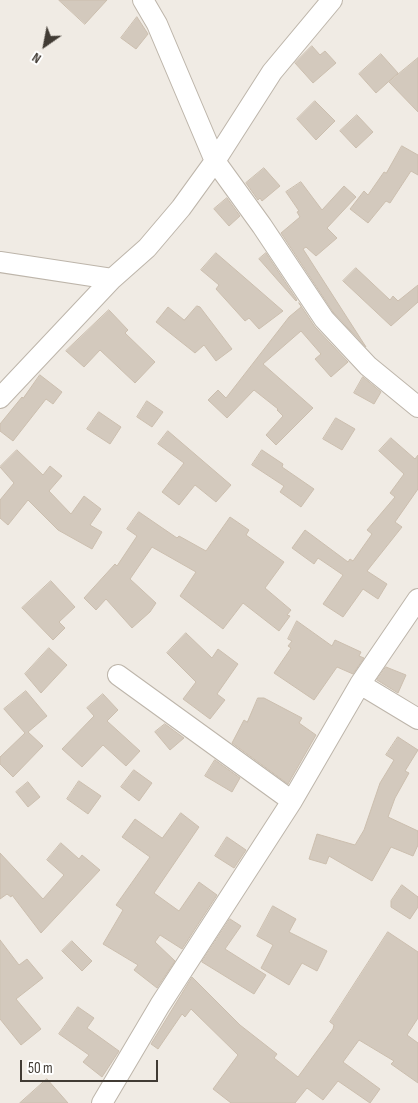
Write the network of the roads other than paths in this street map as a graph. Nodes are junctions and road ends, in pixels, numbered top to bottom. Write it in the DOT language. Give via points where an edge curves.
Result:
graph roads {
  1 [pos="143,0"];
  2 [pos="332,0"];
  3 [pos="214,162"];
  4 [pos="0,262"];
  5 [pos="112,279"];
  6 [pos="0,398"];
  7 [pos="418,407"];
  8 [pos="418,598"];
  9 [pos="118,675"];
  10 [pos="360,684"];
  11 [pos="418,719"];
  12 [pos="292,801"];
  13 [pos="102,1103"];
  1 -- 3 [label="street" via="157,24"];
  2 -- 3 [label="street" via="272,72"];
  3 -- 5 [label="street" via="147,248"];
  3 -- 7 [label="street" via="262,226 324,319 368,366"];
  4 -- 5 [label="street"];
  5 -- 6 [label="street"];
  8 -- 10 [label="street"];
  9 -- 12 [label="street"];
  10 -- 11 [label="street"];
  10 -- 12 [label="street"];
  12 -- 13 [label="street" via="160,1005"];
}
